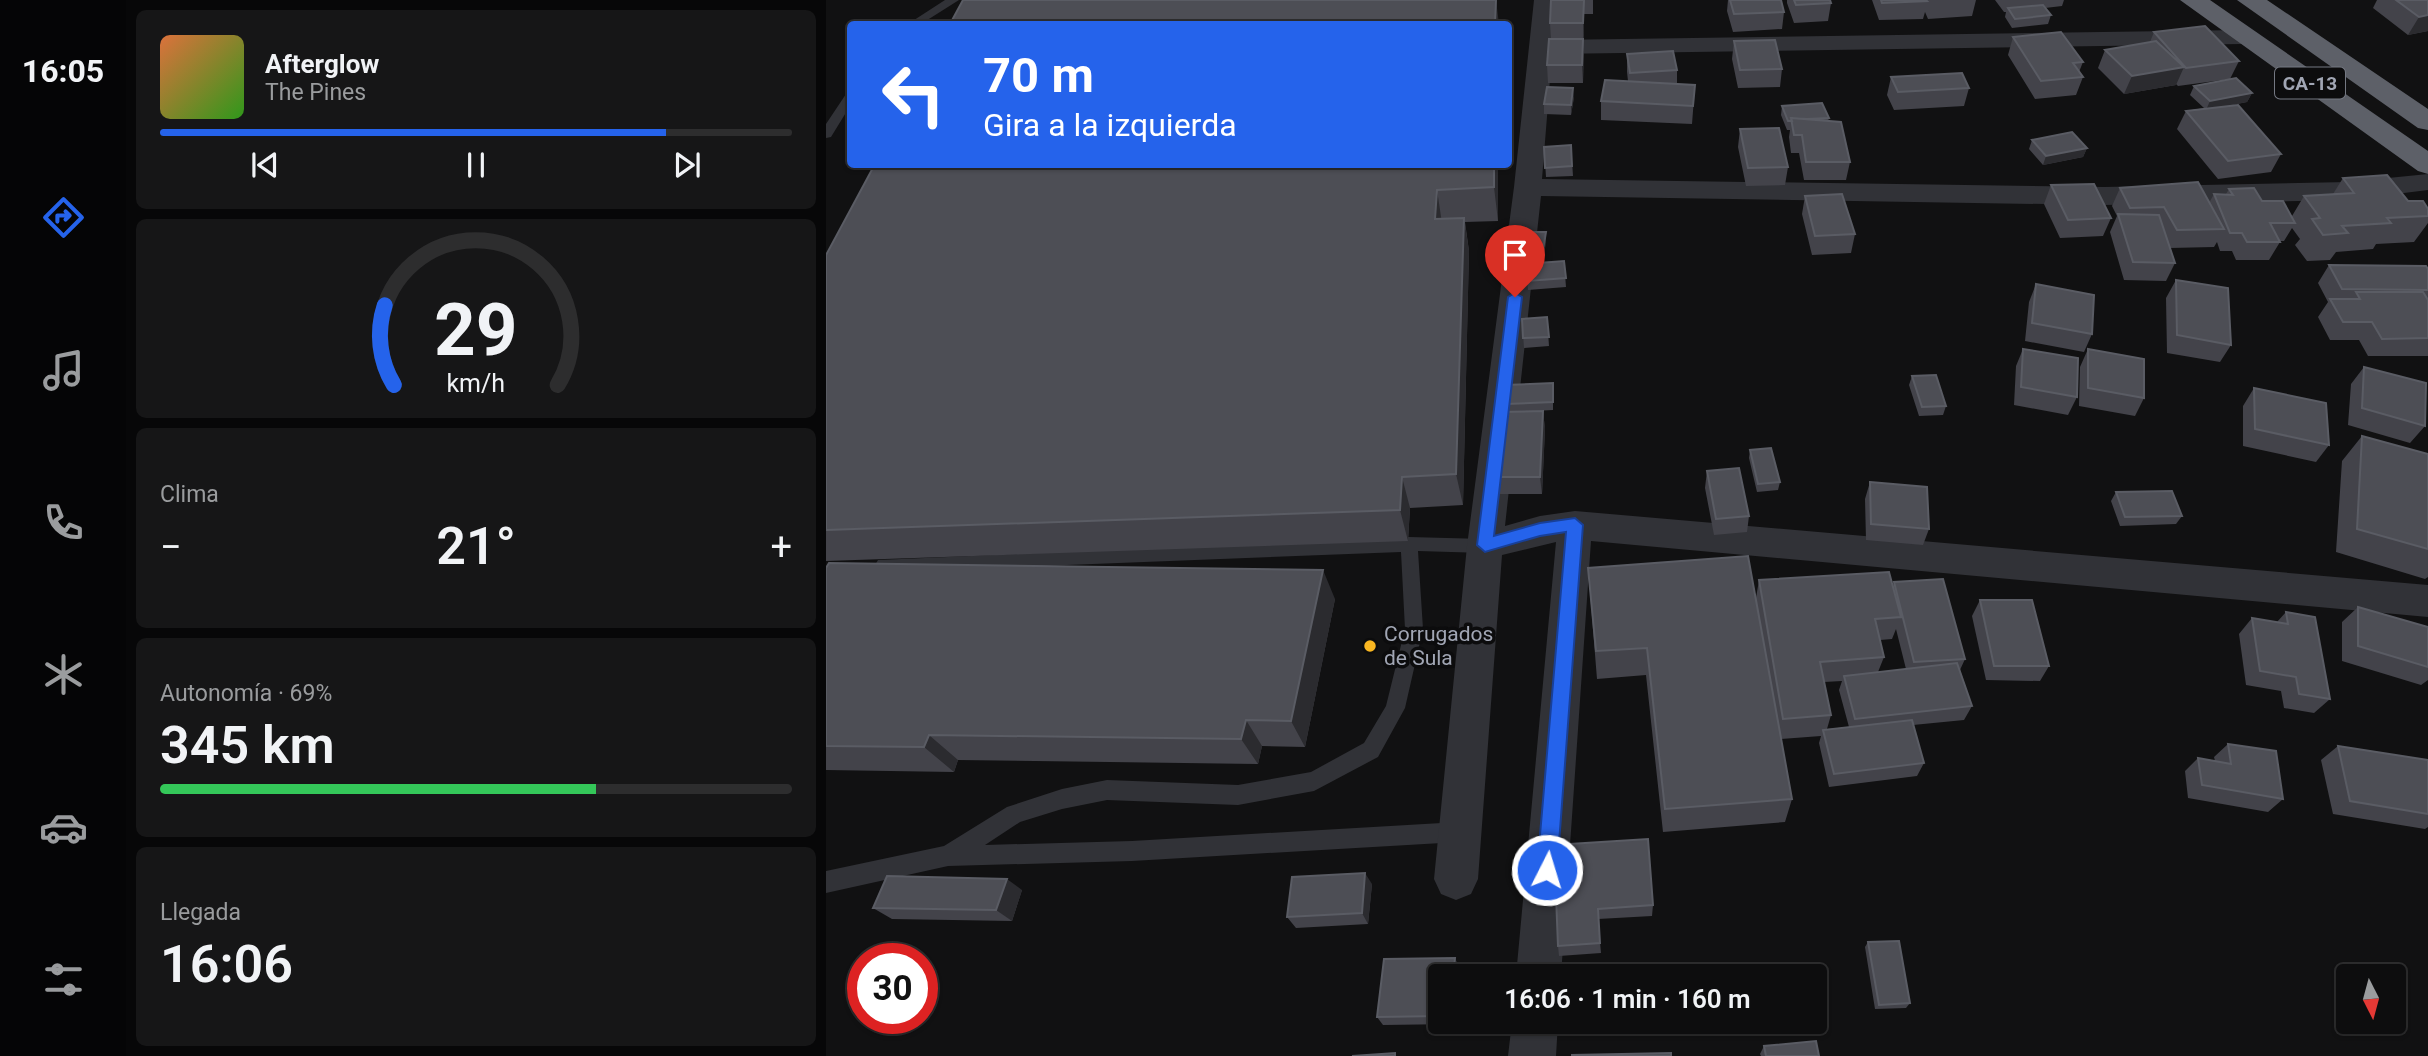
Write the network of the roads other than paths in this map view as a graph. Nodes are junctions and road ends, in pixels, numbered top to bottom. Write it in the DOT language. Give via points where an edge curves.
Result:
graph roads {
  1 [pos="953,0"];
  2 [pos="1545,0"];
  3 [pos="2193,0"];
  4 [pos="2250,0"];
  5 [pos="919,21"];
  6 [pos="2242,37"];
  7 [pos="1541,47"];
  8 [pos="847,102"];
  9 [pos="2428,122"];
  10 [pos="826,134"];
  11 [pos="2428,164"];
  12 [pos="2428,182"];
  13 [pos="1528,187"];
  14 [pos="1575,525"];
  15 [pos="1409,544"];
  16 [pos="1485,545"];
  17 [pos="867,566"];
  18 [pos="2428,601"];
  19 [pos="1460,832"];
  20 [pos="948,856"];
  21 [pos="1456,879"];
  22 [pos="826,882"];
  23 [pos="1539,964"];
  24 [pos="1534,1034"];
  25 [pos="1532,1056"];
  1 -- 5 [label="lane"];
  2 -- 7 [label="street"];
  3 -- 6 [label="highway, CA-13"];
  4 -- 9 [label="highway, CA-13"];
  6 -- 7 [label="street"];
  6 -- 11 [label="highway, CA-13"];
  7 -- 13 [label="street"];
  8 -- 10 [label="lane"];
  12 -- 13 [label="street" via="2348,191 2104,196"];
  13 -- 16 [label="street"];
  14 -- 16 [label="street"];
  14 -- 18 [label="street"];
  14 -- 23 [label="street"];
  15 -- 16 [label="lane"];
  15 -- 17 [label="lane"];
  15 -- 20 [label="lane" via="1414,629 1395,708 1371,750 1314,781 1238,795 1107,790 1062,799 1014,814"];
  16 -- 19 [label="street"];
  19 -- 20 [label="lane" via="1132,851"];
  19 -- 21 [label="street"];
  20 -- 22 [label="lane"];
  24 -- 25 [label="street"];
}
